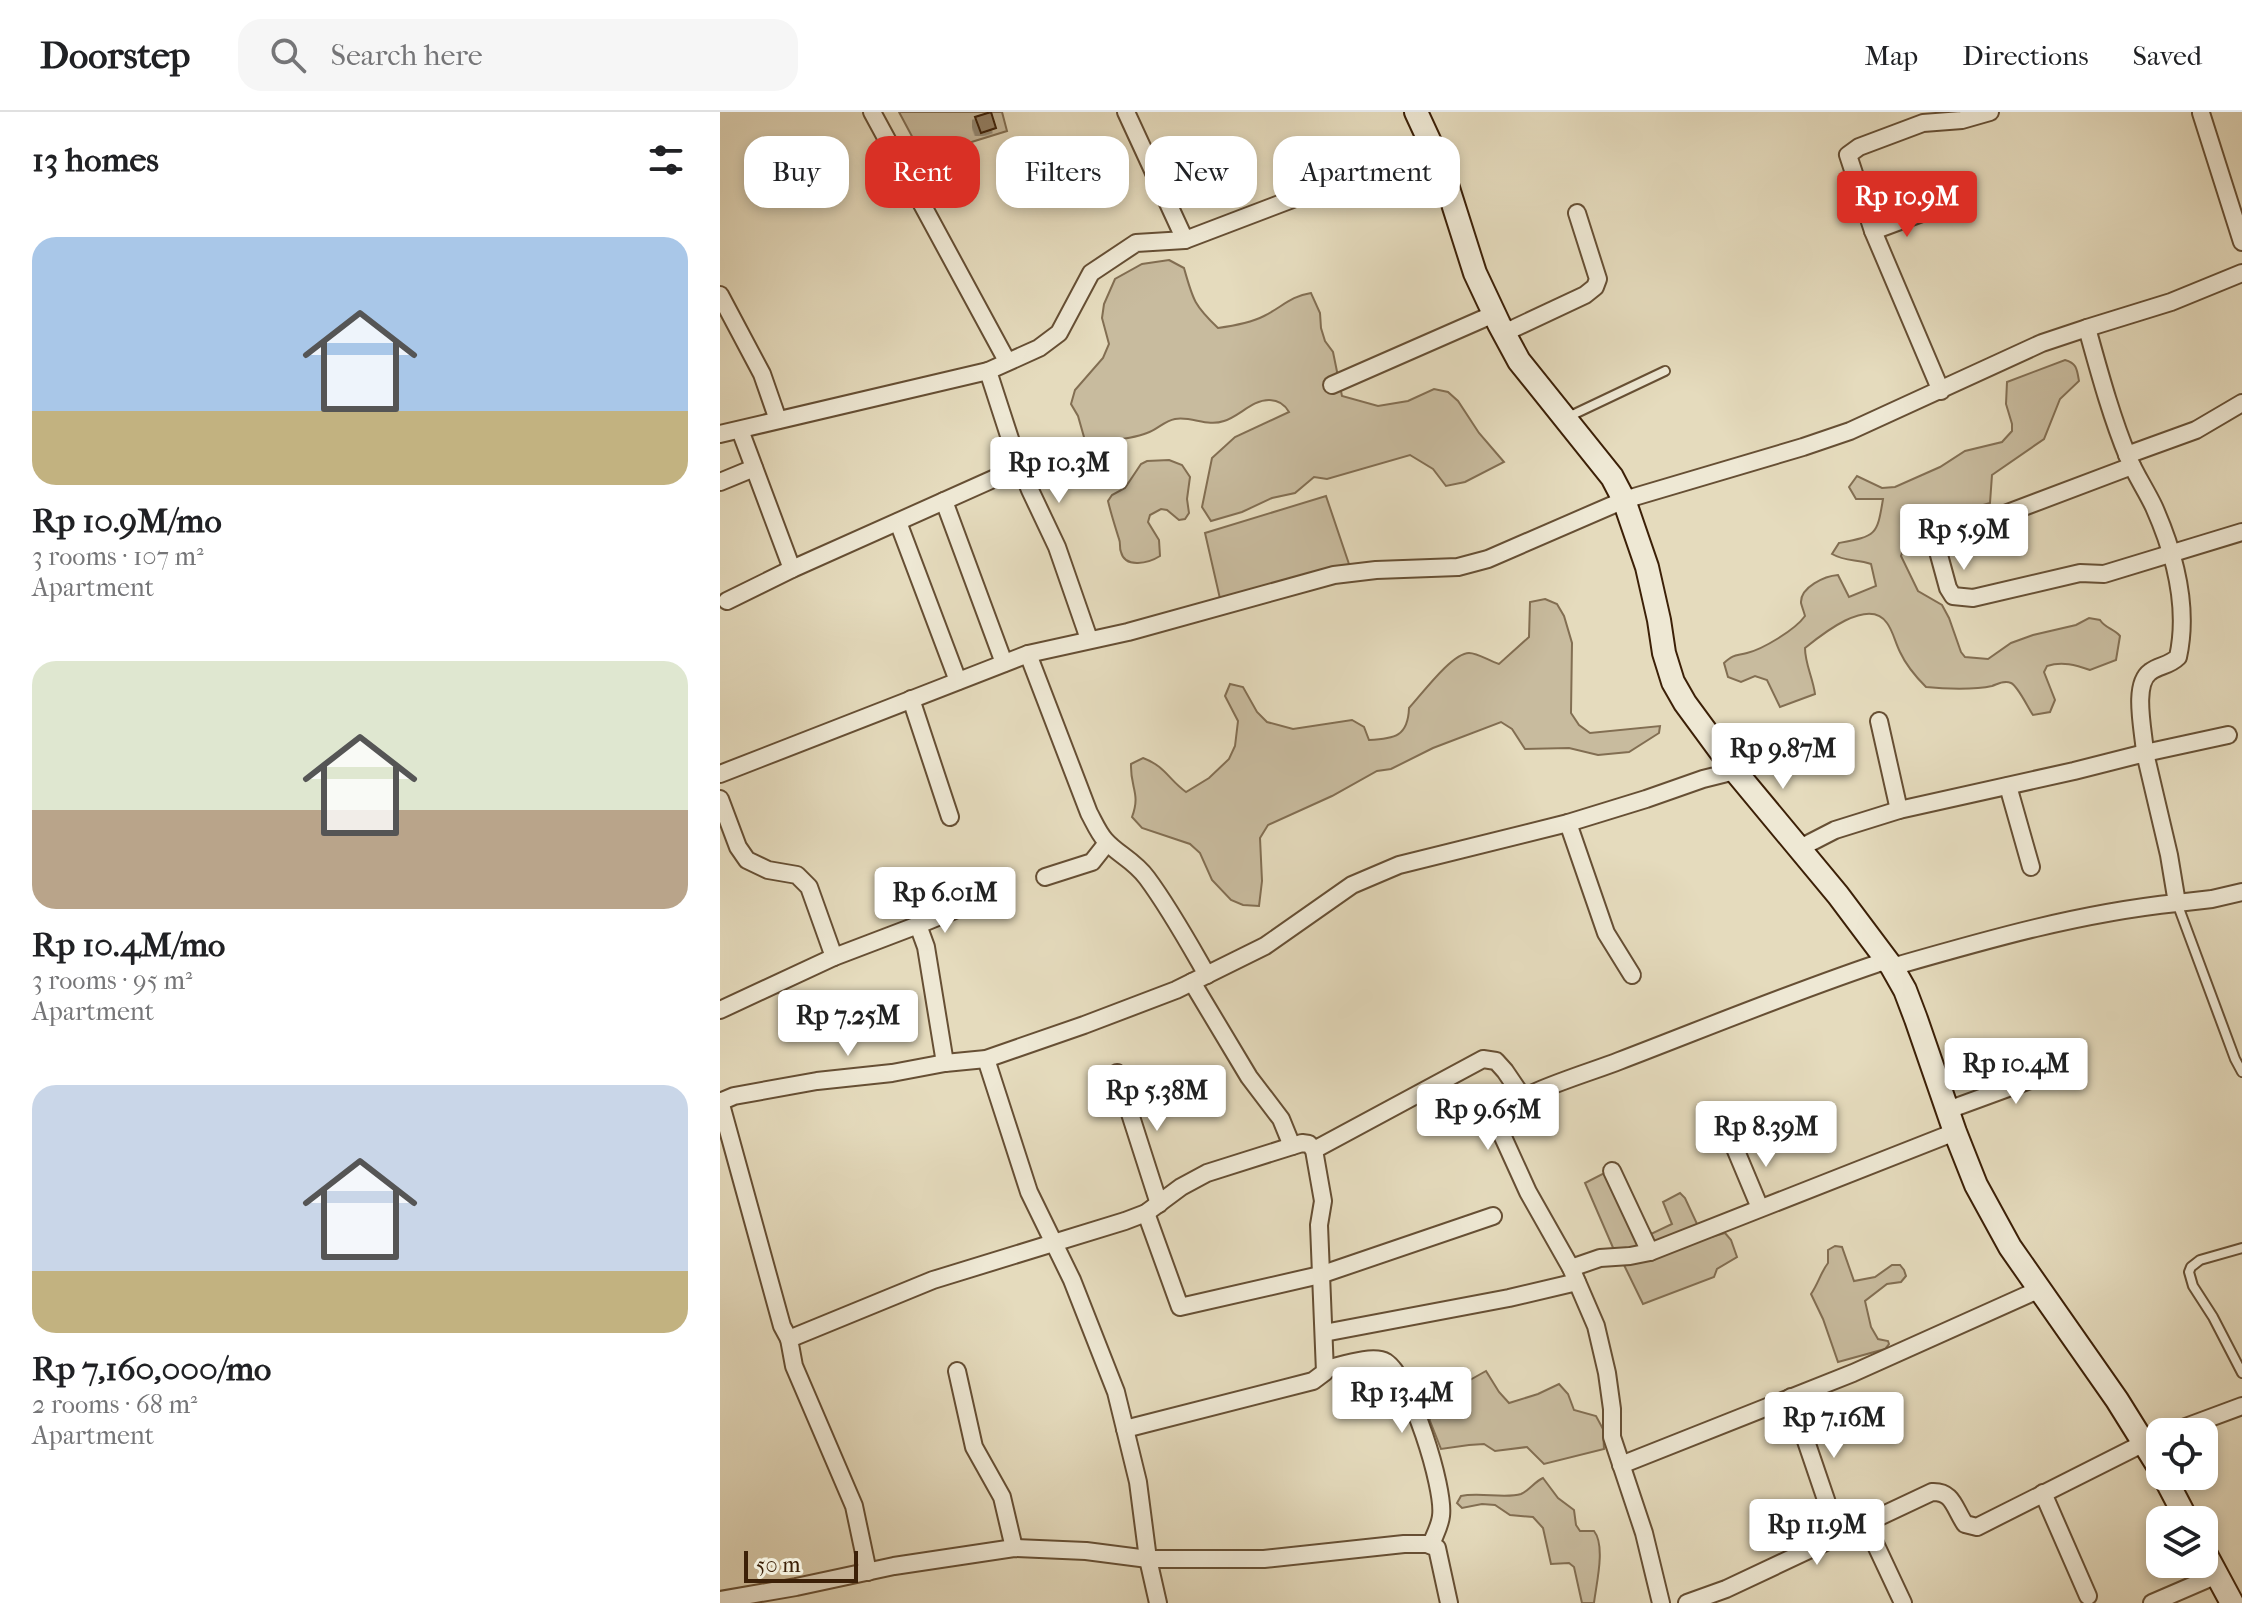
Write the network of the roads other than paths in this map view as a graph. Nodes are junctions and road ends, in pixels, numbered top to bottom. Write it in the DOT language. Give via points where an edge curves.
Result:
graph roads {
  1 [pos="872,112"];
  2 [pos="1126,112"];
  3 [pos="1416,112"];
  4 [pos="1990,112"];
  5 [pos="2201,113"];
  6 [pos="1921,117"];
  7 [pos="1427,136"];
  8 [pos="1273,207"];
  9 [pos="1454,208"];
  10 [pos="1927,211"];
  11 [pos="1577,213"];
  12 [pos="1873,231"];
  13 [pos="1185,240"];
  14 [pos="2242,242"];
  15 [pos="2242,273"];
  16 [pos="720,295"];
  17 [pos="1499,324"];
  18 [pos="2087,328"];
  19 [pos="1007,361"];
  20 [pos="988,371"];
  21 [pos="1665,371"];
  22 [pos="1332,385"];
  23 [pos="1941,391"];
  24 [pos="2242,403"];
  25 [pos="1566,418"];
  26 [pos="778,420"];
  27 [pos="740,430"];
  28 [pos="720,434"];
  29 [pos="2130,460"];
  30 [pos="1020,467"];
  31 [pos="754,468"];
  32 [pos="720,482"];
  33 [pos="1624,500"];
  34 [pos="944,501"];
  35 [pos="898,522"];
  36 [pos="2242,532"];
  37 [pos="2172,554"];
  38 [pos="792,569"];
  39 [pos="727,601"];
  40 [pos="1089,639"];
  41 [pos="1028,654"];
  42 [pos="1004,663"];
  43 [pos="958,681"];
  44 [pos="911,699"];
  45 [pos="1879,721"];
  46 [pos="2228,735"];
  47 [pos="2145,753"];
  48 [pos="1735,771"];
  49 [pos="720,774"];
  50 [pos="2008,786"];
  51 [pos="720,799"];
  52 [pos="1899,810"];
  53 [pos="950,817"];
  54 [pos="1568,823"];
  55 [pos="1107,843"];
  56 [pos="1798,849"];
  57 [pos="2031,867"];
  58 [pos="1045,877"];
  59 [pos="2242,892"];
  60 [pos="2177,903"];
  61 [pos="957,909"];
  62 [pos="918,925"];
  63 [pos="834,957"];
  64 [pos="1890,963"];
  65 [pos="1632,975"];
  66 [pos="1200,979"];
  67 [pos="720,1010"];
  68 [pos="986,1059"];
  69 [pos="945,1063"];
  70 [pos="2071,1065"];
  71 [pos="2242,1072"];
  72 [pos="1117,1073"];
  73 [pos="1524,1099"];
  74 [pos="720,1101"];
  75 [pos="1948,1110"];
  76 [pos="1955,1132"];
  77 [pos="1292,1146"];
  78 [pos="1734,1146"];
  79 [pos="1314,1150"];
  80 [pos="1612,1171"];
  81 [pos="1760,1208"];
  82 [pos="1153,1209"];
  83 [pos="1493,1216"];
  84 [pos="1054,1243"];
  85 [pos="2242,1248"];
  86 [pos="1650,1252"];
  87 [pos="1320,1275"];
  88 [pos="1574,1275"];
  89 [pos="2038,1290"];
  90 [pos="1324,1333"];
  91 [pos="789,1339"];
  92 [pos="1326,1369"];
  93 [pos="957,1371"];
  94 [pos="2242,1373"];
  95 [pos="1791,1397"];
  96 [pos="2242,1406"];
  97 [pos="2210,1418"];
  98 [pos="1125,1429"];
  99 [pos="2146,1433"];
  100 [pos="2146,1443"];
  101 [pos="1621,1465"];
  102 [pos="2043,1493"];
  103 [pos="1865,1522"];
  104 [pos="1838,1535"];
  105 [pos="1431,1545"];
  106 [pos="1014,1548"];
  107 [pos="1148,1559"];
  108 [pos="868,1572"];
  109 [pos="2218,1577"];
  110 [pos="2210,1578"];
  111 [pos="2088,1596"];
  112 [pos="720,1600"];
  113 [pos="1158,1603"];
  114 [pos="1449,1603"];
  115 [pos="1661,1603"];
  116 [pos="1687,1603"];
  117 [pos="1903,1603"];
  118 [pos="2152,1603"];
  119 [pos="2232,1603"];
  1 -- 19 [label="street"];
  2 -- 13 [label="street"];
  3 -- 7 [label="street"];
  4 -- 6 [label="street" via="1962,120"];
  5 -- 14 [label="street"];
  6 -- 12 [label="street" via="1848,155"];
  8 -- 13 [label="street"];
  9 -- 17 [label="street"];
  10 -- 12 [label="street"];
  11 -- 17 [label="street" via="1598,279 1595,287"];
  12 -- 23 [label="street"];
  13 -- 19 [label="street" via="1136,243 1091,273 1059,333"];
  15 -- 18 [label="street"];
  16 -- 26 [label="street" via="762,374"];
  17 -- 22 [label="street"];
  17 -- 25 [label="street" via="1519,361"];
  18 -- 23 [label="street" via="2042,343"];
  18 -- 29 [label="street"];
  19 -- 20 [label="street"];
  20 -- 26 [label="street"];
  20 -- 30 [label="street"];
  21 -- 25 [label="lane"];
  23 -- 33 [label="street" via="1850,431"];
  24 -- 29 [label="street"];
  25 -- 33 [label="street"];
  26 -- 27 [label="street"];
  27 -- 28 [label="street"];
  27 -- 31 [label="street"];
  29 -- 37 [label="street"];
  29 -- 37 [label="street" via="1942,536 1936,544 1948,588 1953,596 1973,598 2080,573 2104,574"];
  30 -- 34 [label="street"];
  30 -- 40 [label="street" via="1057,547"];
  31 -- 32 [label="street"];
  31 -- 38 [label="street"];
  33 -- 40 [label="street" via="1524,545 1458,567 1334,575"];
  33 -- 48 [label="street" via="1647,567 1673,682"];
  34 -- 35 [label="street"];
  34 -- 42 [label="street"];
  35 -- 38 [label="street"];
  35 -- 43 [label="street"];
  36 -- 37 [label="street"];
  37 -- 47 [label="street" via="2180,646 2174,661 2144,678 2139,697"];
  38 -- 39 [label="street"];
  40 -- 41 [label="street"];
  41 -- 42 [label="street"];
  41 -- 55 [label="street" via="1089,813"];
  42 -- 43 [label="street"];
  43 -- 44 [label="street"];
  44 -- 49 [label="street"];
  44 -- 53 [label="street"];
  45 -- 52 [label="street"];
  46 -- 47 [label="street"];
  47 -- 50 [label="street"];
  47 -- 60 [label="street"];
  48 -- 54 [label="street"];
  48 -- 56 [label="street"];
  50 -- 52 [label="street"];
  50 -- 57 [label="street"];
  51 -- 63 [label="street" via="747,860 797,875 809,887"];
  52 -- 56 [label="street" via="1835,830"];
  54 -- 65 [label="street" via="1606,933"];
  54 -- 66 [label="street" via="1374,875 1265,946"];
  55 -- 58 [label="street" via="1092,862"];
  55 -- 66 [label="street" via="1146,877 1174,918"];
  56 -- 64 [label="street"];
  59 -- 60 [label="street"];
  60 -- 64 [label="street" via="2034,927"];
  60 -- 71 [label="lane"];
  61 -- 62 [label="street"];
  62 -- 63 [label="street"];
  62 -- 69 [label="street"];
  63 -- 67 [label="street"];
  64 -- 73 [label="street" via="1760,1006"];
  64 -- 75 [label="street" via="1905,990"];
  66 -- 68 [label="street"];
  66 -- 77 [label="street" via="1249,1077 1281,1119"];
  68 -- 69 [label="street"];
  68 -- 84 [label="street" via="1029,1192"];
  69 -- 74 [label="street"];
  70 -- 75 [label="street"];
  72 -- 82 [label="street"];
  73 -- 79 [label="street" via="1496,1061 1483,1059"];
  73 -- 88 [label="street" via="1503,1109 1498,1126"];
  74 -- 91 [label="street"];
  75 -- 76 [label="street"];
  76 -- 81 [label="street"];
  76 -- 89 [label="street" via="1976,1185"];
  77 -- 79 [label="street" via="1309,1144"];
  77 -- 82 [label="street" via="1207,1173"];
  78 -- 81 [label="street"];
  79 -- 87 [label="street" via="1323,1201"];
  80 -- 86 [label="street"];
  81 -- 86 [label="street"];
  82 -- 84 [label="street"];
  82 -- 87 [label="street" via="1180,1307"];
  83 -- 87 [label="street"];
  84 -- 91 [label="street" via="933,1280"];
  84 -- 98 [label="street" via="1116,1392"];
  85 -- 94 [label="lane" via="2200,1260 2189,1272"];
  86 -- 88 [label="street" via="1600,1258"];
  87 -- 90 [label="street"];
  88 -- 90 [label="street" via="1509,1298"];
  88 -- 101 [label="street" via="1605,1361 1612,1437"];
  89 -- 95 [label="street"];
  89 -- 99 [label="street"];
  90 -- 92 [label="street"];
  91 -- 108 [label="street" via="794,1366 854,1506"];
  92 -- 98 [label="street" via="1313,1381"];
  92 -- 105 [label="street" via="1374,1359 1385,1362 1407,1392 1439,1487 1442,1515"];
  93 -- 106 [label="street" via="974,1447 1002,1497"];
  95 -- 101 [label="street"];
  95 -- 104 [label="street"];
  96 -- 97 [label="street"];
  98 -- 107 [label="street"];
  100 -- 102 [label="street"];
  101 -- 115 [label="street"];
  102 -- 103 [label="street" via="1977,1527 1965,1524 1941,1492"];
  102 -- 111 [label="street"];
  103 -- 104 [label="street"];
  103 -- 117 [label="street"];
  104 -- 116 [label="street"];
  105 -- 107 [label="street" via="1264,1559"];
  105 -- 114 [label="street" via="1437,1548"];
  106 -- 107 [label="street"];
  106 -- 108 [label="street"];
  107 -- 113 [label="street"];
  108 -- 112 [label="street"];
  109 -- 119 [label="street"];
  110 -- 118 [label="street"];
}
